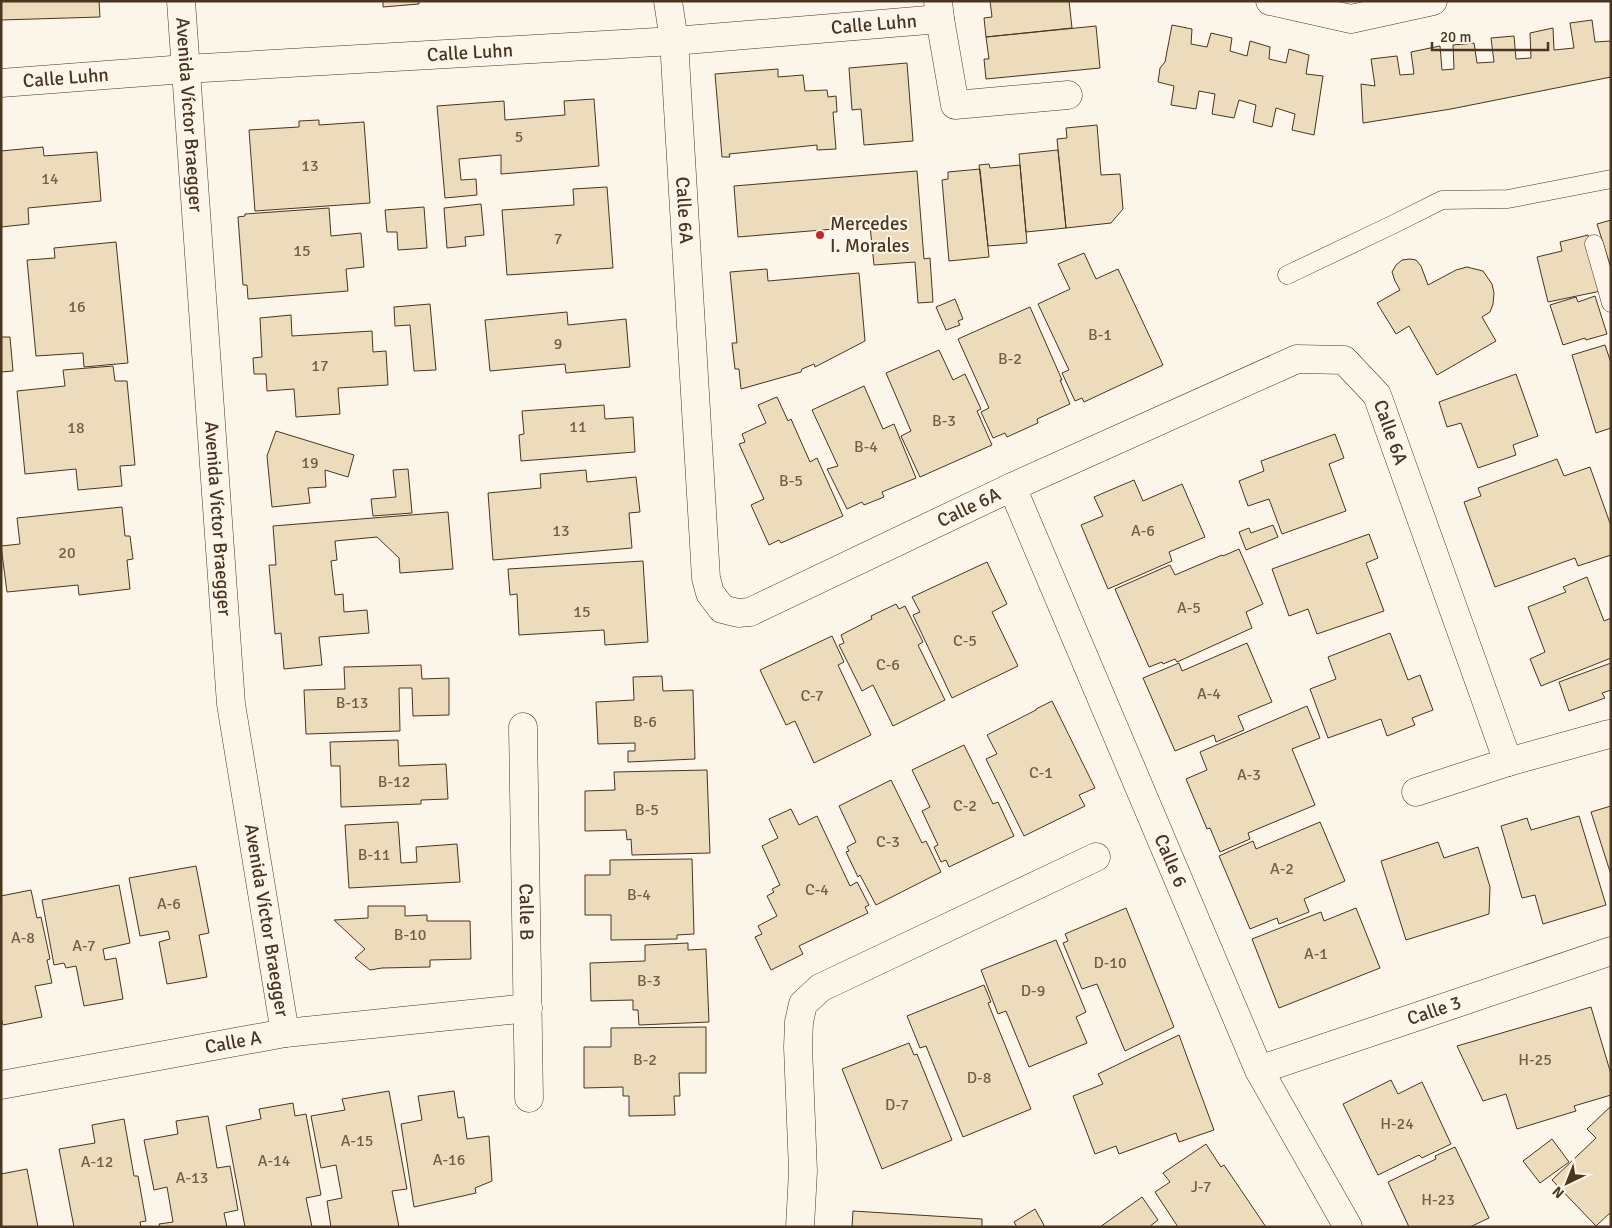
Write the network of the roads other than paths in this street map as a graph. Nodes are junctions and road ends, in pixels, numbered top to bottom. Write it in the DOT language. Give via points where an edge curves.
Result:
graph roads {
  1 [pos="180,1"];
  2 [pos="668,1"];
  3 [pos="1270,1"];
  4 [pos="1433,1"];
  5 [pos="939,10"];
  6 [pos="674,41"];
  7 [pos="185,69"];
  8 [pos="1,83"];
  9 [pos="1068,95"];
  10 [pos="1611,179"];
  11 [pos="1594,244"];
  12 [pos="1287,275"];
  13 [pos="1611,303"];
  14 [pos="1012,487"];
  15 [pos="523,727"];
  16 [pos="1609,734"];
  17 [pos="1508,762"];
  18 [pos="1416,792"];
  19 [pos="1096,857"];
  20 [pos="1611,951"];
  21 [pos="528,1008"];
  22 [pos="285,1033"];
  23 [pos="1259,1070"];
  24 [pos="1,1085"];
  25 [pos="529,1098"];
  26 [pos="800,1227"];
  27 [pos="1348,1227"];
  1 -- 7 [label="street, Avenida Víctor Braegger"];
  2 -- 6 [label="street"];
  3 -- 4 [label="street" via="1351,19"];
  5 -- 6 [label="street, Calle Luhn"];
  5 -- 9 [label="street" via="955,105"];
  6 -- 7 [label="street, Calle Luhn"];
  6 -- 14 [label="street, Calle 6A" via="706,578 710,593 722,610 750,612"];
  7 -- 8 [label="street, Calle Luhn"];
  7 -- 22 [label="street, Avenida Víctor Braegger" via="231,704"];
  10 -- 12 [label="lane" via="1508,199 1442,200"];
  11 -- 13 [label="lane"];
  14 -- 17 [label="street, Calle 6A" via="1297,359 1344,360 1377,396"];
  14 -- 23 [label="street, Calle 6"];
  15 -- 21 [label="street, Calle B"];
  16 -- 17 [label="street"];
  17 -- 18 [label="street"];
  19 -- 26 [label="street" via="820,988 803,1004 798,1047 803,1171"];
  20 -- 23 [label="street, Calle 3"];
  21 -- 22 [label="street, Calle A"];
  21 -- 25 [label="street, Calle B"];
  22 -- 24 [label="street, Calle A"];
  23 -- 27 [label="street, Calle 6"];
}
